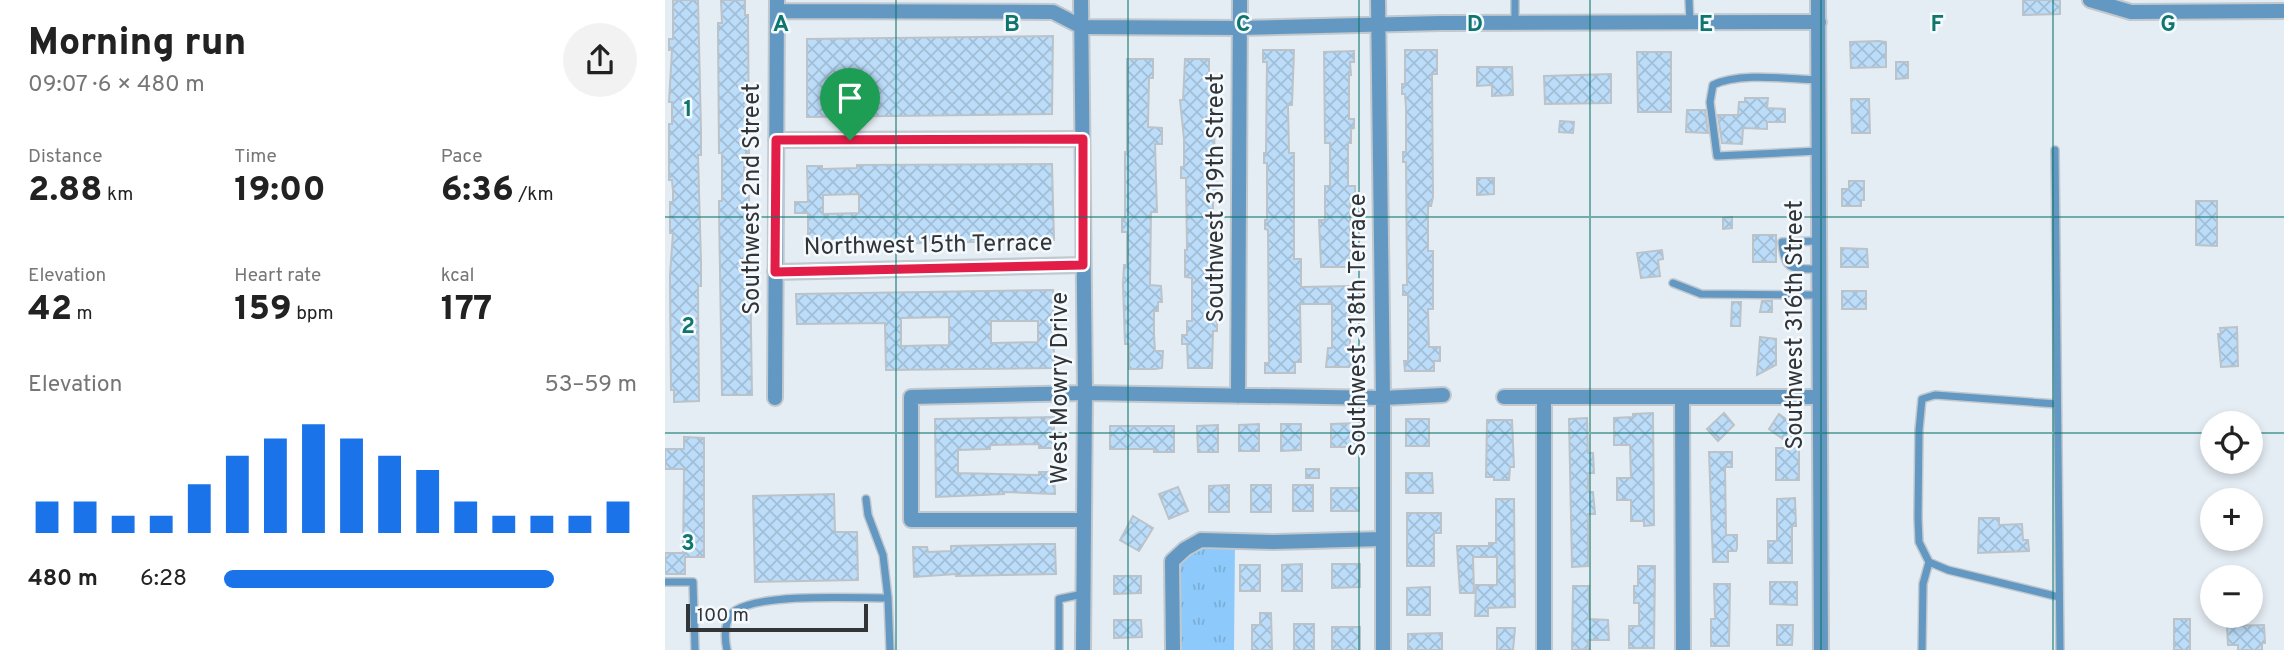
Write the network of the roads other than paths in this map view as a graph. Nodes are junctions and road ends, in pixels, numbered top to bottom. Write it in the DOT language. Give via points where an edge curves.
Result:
graph roads {
  1 [pos="1081,0"];
  2 [pos="1240,0"];
  3 [pos="1378,0"];
  4 [pos="1515,0"];
  5 [pos="1689,0"];
  6 [pos="1818,0"];
  7 [pos="2090,0"];
  8 [pos="777,5"];
  9 [pos="2266,6"];
  10 [pos="2284,11"];
  11 [pos="1690,22"];
  12 [pos="1819,22"];
  13 [pos="1378,24"];
  14 [pos="1514,24"];
  15 [pos="1082,27"];
  16 [pos="1240,28"];
  17 [pos="1817,80"];
  18 [pos="1083,139"];
  19 [pos="776,140"];
  20 [pos="2055,150"];
  21 [pos="1818,151"];
  22 [pos="1818,241"];
  23 [pos="1083,265"];
  24 [pos="1818,269"];
  25 [pos="775,272"];
  26 [pos="1673,283"];
  27 [pos="1818,295"];
  28 [pos="1085,393"];
  29 [pos="1443,394"];
  30 [pos="1238,396"];
  31 [pos="1504,397"];
  32 [pos="1544,397"];
  33 [pos="1818,397"];
  34 [pos="775,398"];
  35 [pos="1383,398"];
  36 [pos="1682,399"];
  37 [pos="2057,404"];
  38 [pos="866,499"];
  39 [pos="1083,520"];
  40 [pos="1382,539"];
  41 [pos="1929,562"];
  42 [pos="665,582"];
  43 [pos="1083,594"];
  44 [pos="2059,597"];
  45 [pos="888,598"];
  46 [pos="695,650"];
  47 [pos="727,650"];
  48 [pos="890,650"];
  49 [pos="1059,650"];
  50 [pos="1083,650"];
  51 [pos="1173,650"];
  52 [pos="1383,650"];
  53 [pos="1544,650"];
  54 [pos="1683,650"];
  55 [pos="1821,650"];
  56 [pos="1922,650"];
  57 [pos="2060,650"];
  1 -- 15 [label="street, West Mowry Drive"];
  2 -- 16 [label="street, Southwest 319th Street"];
  3 -- 13 [label="street, Southwest 318th Terrace"];
  4 -- 14 [label="lane"];
  5 -- 11 [label="lane"];
  6 -- 12 [label="street, Southwest 316th Street"];
  7 -- 9 [label="street" via="2131,12"];
  8 -- 15 [label="street" via="1053,12"];
  8 -- 19 [label="street, Southwest 2nd Street"];
  9 -- 10 [label="street"];
  11 -- 12 [label="street"];
  11 -- 14 [label="street"];
  12 -- 17 [label="street, Southwest 316th Street"];
  13 -- 14 [label="street"];
  13 -- 16 [label="street"];
  13 -- 35 [label="street, Southwest 318th Terrace"];
  15 -- 16 [label="street"];
  15 -- 18 [label="street, West Mowry Drive"];
  16 -- 30 [label="street, Southwest 319th Street"];
  17 -- 21 [label="street, Southwest 316th Street"];
  17 -- 21 [label="lane" via="1723,80 1713,85 1710,102 1717,156"];
  18 -- 19 [label="street"];
  18 -- 23 [label="street, West Mowry Drive"];
  19 -- 25 [label="street, Southwest 2nd Street"];
  20 -- 37 [label="lane"];
  21 -- 22 [label="street, Southwest 316th Street"];
  22 -- 24 [label="street, Southwest 316th Street"];
  22 -- 24 [label="lane" via="1782,242 1788,265"];
  23 -- 25 [label="street, Northwest 15th Terrace"];
  23 -- 28 [label="street, West Mowry Drive"];
  24 -- 27 [label="street, Southwest 316th Street"];
  25 -- 34 [label="street, Southwest 2nd Street"];
  26 -- 27 [label="lane" via="1701,294"];
  27 -- 33 [label="street, Southwest 316th Street"];
  28 -- 30 [label="street"];
  28 -- 39 [label="street, West Mowry Drive"];
  28 -- 39 [label="street" via="911,397 911,520"];
  29 -- 35 [label="street"];
  30 -- 35 [label="street"];
  31 -- 32 [label="street"];
  32 -- 36 [label="street"];
  32 -- 53 [label="street"];
  33 -- 36 [label="street"];
  33 -- 55 [label="street, Southwest 316th Street"];
  35 -- 40 [label="street, Southwest 318th Terrace"];
  36 -- 54 [label="street"];
  37 -- 41 [label="lane" via="1935,396 1923,400 1918,518 1919,542"];
  37 -- 44 [label="lane"];
  38 -- 45 [label="lane" via="883,555"];
  39 -- 43 [label="street, West Mowry Drive"];
  40 -- 51 [label="street" via="1201,540 1172,561"];
  40 -- 52 [label="street, Southwest 318th Terrace"];
  41 -- 44 [label="lane"];
  41 -- 56 [label="lane" via="1923,584"];
  42 -- 46 [label="lane" via="694,582"];
  43 -- 49 [label="lane" via="1059,599"];
  43 -- 50 [label="street, West Mowry Drive"];
  44 -- 57 [label="lane"];
  45 -- 47 [label="lane" via="755,603 734,611 726,624"];
  45 -- 48 [label="lane"];
}
